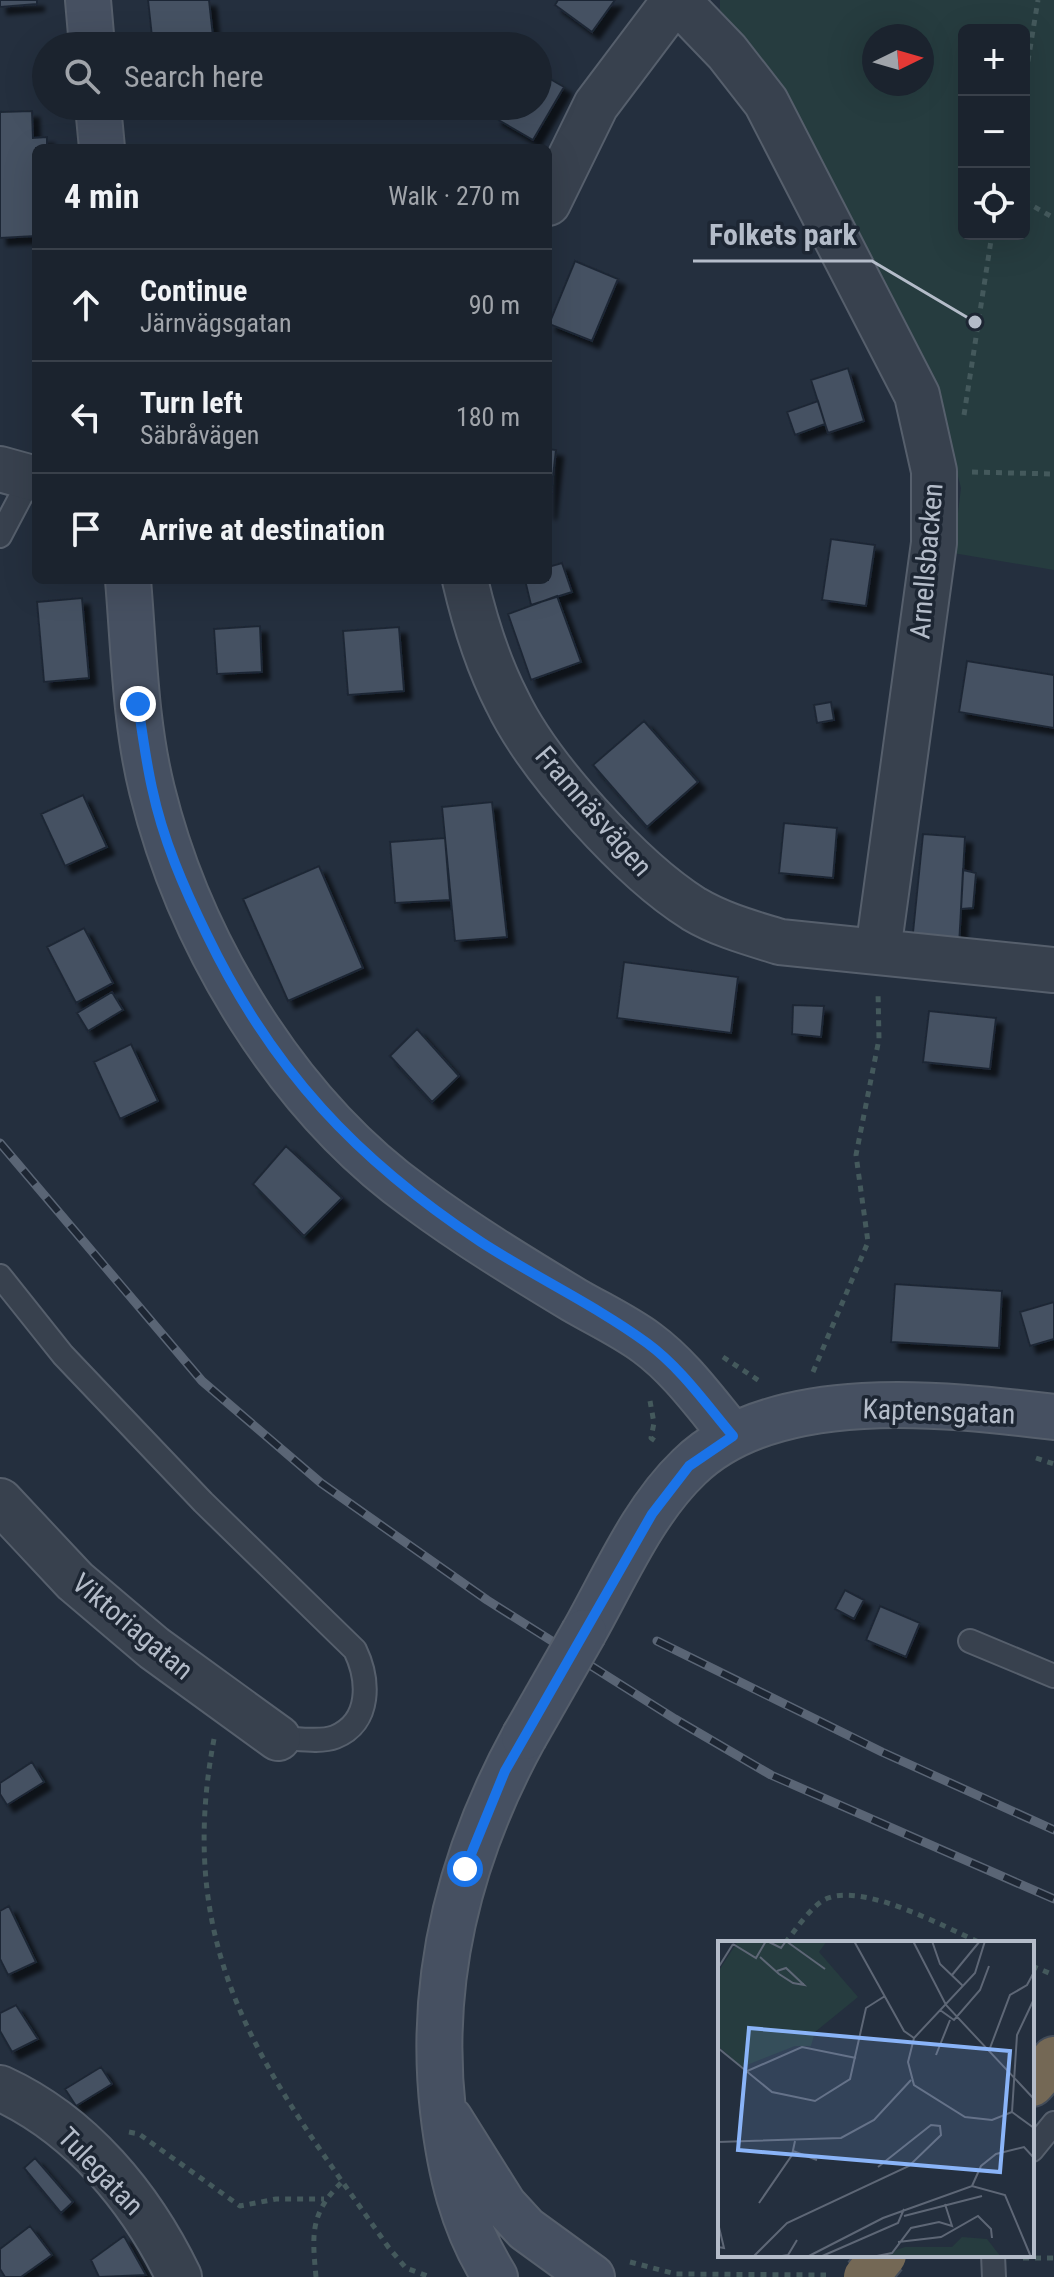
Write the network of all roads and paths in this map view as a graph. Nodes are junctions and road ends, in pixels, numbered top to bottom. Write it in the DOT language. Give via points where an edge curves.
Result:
graph roads {
  1 [pos="88,0"];
  2 [pos="676,0"];
  3 [pos="1038,0"];
  4 [pos="91,32"];
  5 [pos="1030,49"];
  6 [pos="99,120"];
  7 [pos="102,144"];
  8 [pos="552,195"];
  9 [pos="1030,204"];
  10 [pos="1054,218"];
  11 [pos="991,240"];
  12 [pos="963,419"];
  13 [pos="934,471"];
  14 [pos="1054,474"];
  15 [pos="22,476"];
  16 [pos="0,536"];
  17 [pos="128,584"];
  18 [pos="466,584"];
  19 [pos="878,951"];
  20 [pos="1054,970"];
  21 [pos="0,1276"];
  22 [pos="807,1386"];
  23 [pos="1054,1417"];
  24 [pos="733,1436"];
  25 [pos="1025,1455"];
  26 [pos="1054,1464"];
  27 [pos="0,1501"];
  28 [pos="970,1641"];
  29 [pos="1054,1676"];
  30 [pos="222,1698"];
  31 [pos="278,1738"];
  32 [pos="787,1941"];
  33 [pos="976,1941"];
  34 [pos="1034,1967"];
  35 [pos="1054,1975"];
  36 [pos="1054,2059"];
  37 [pos="1034,2082"];
  38 [pos="0,2088"];
  39 [pos="443,2111"];
  40 [pos="1054,2123"];
  41 [pos="125,2131"];
  42 [pos="1034,2148"];
  43 [pos="342,2182"];
  44 [pos="324,2199"];
  45 [pos="881,2257"];
  46 [pos="993,2257"];
  47 [pos="606,2268"];
  48 [pos="852,2276"];
  49 [pos="179,2277"];
  50 [pos="316,2277"];
  51 [pos="430,2277"];
  52 [pos="495,2277"];
  53 [pos="994,2277"];
  1 -- 4 [label="main road"];
  2 -- 8 [label="street" via="596,105"];
  2 -- 13 [label="street, Arnellsbacken" via="766,102 917,395"];
  3 -- 5 [label="path"];
  6 -- 7 [label="main road"];
  9 -- 10 [label="path"];
  11 -- 12 [label="path"];
  13 -- 14 [label="path"];
  13 -- 19 [label="street, Arnellsbacken" via="934,543"];
  15 -- 16 [label="lane"];
  17 -- 24 [label="main road" via="138,704 156,804 179,878 235,994 270,1048 310,1099 414,1197 647,1343"];
  18 -- 19 [label="street, Framnäsvägen" via="476,631 508,704 554,771 657,884 738,930 780,942"];
  19 -- 20 [label="street, Framnäsvägen"];
  19 -- 22 [label="path" via="879,1039 856,1155 868,1242"];
  21 -- 31 [label="lane" via="63,1355 355,1650 367,1683 364,1704 352,1724 334,1738"];
  23 -- 24 [label="main road, Kaptensgatan" via="971,1407 882,1405 798,1416"];
  24 -- 39 [label="main road, Kaptensgatan, bridge" via="707,1451 671,1486 487,1809 449,1931 438,2036"];
  25 -- 26 [label="path"];
  27 -- 30 [label="street, Viktoriagatan" via="75,1581"];
  28 -- 29 [label="lane"];
  30 -- 31 [label="street, Viktoriagatan"];
  30 -- 43 [label="path" via="204,1831 217,1948 260,2057"];
  32 -- 33 [label="path" via="817,1906 846,1896 895,1906"];
  34 -- 35 [label="path"];
  36 -- 37 [label="highway"];
  38 -- 49 [label="street, Tulegatan" via="84,2145 125,2187 157,2232"];
  39 -- 47 [label="main road" via="518,2221 557,2254"];
  39 -- 52 [label="main road, Kaptensgatan" via="459,2199"];
  40 -- 42 [label="lane"];
  41 -- 44 [label="path" via="139,2134 240,2206"];
  43 -- 44 [label="path"];
  43 -- 51 [label="path" via="406,2268"];
  44 -- 50 [label="path" via="315,2220"];
  45 -- 48 [label="highway, bridge"];
  46 -- 53 [label="lane"];
  47 -- 48 [label="path"];
}
